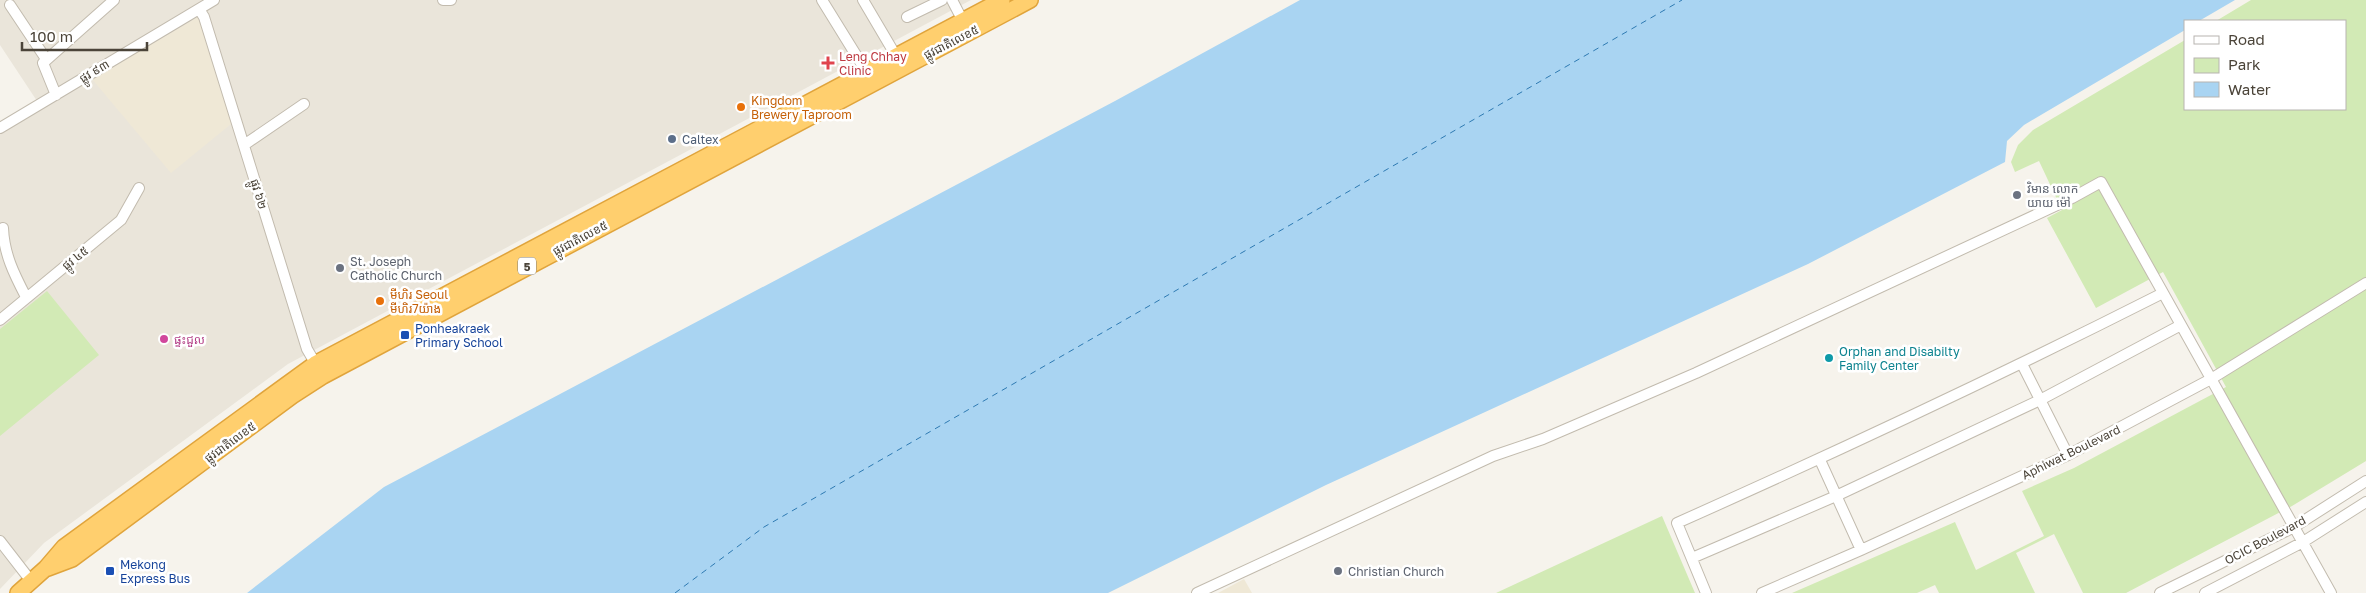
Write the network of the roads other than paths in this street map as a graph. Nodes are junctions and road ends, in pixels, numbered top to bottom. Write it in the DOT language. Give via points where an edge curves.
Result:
graph roads {
  1 [pos="114,0"];
  2 [pos="443,0"];
  3 [pos="451,0"];
  4 [pos="822,0"];
  5 [pos="862,0"];
  6 [pos="942,0"];
  7 [pos="952,0"];
  8 [pos="1002,0"];
  9 [pos="1030,0"];
  10 [pos="207,3"];
  11 [pos="10,5"];
  12 [pos="907,18"];
  13 [pos="966,27"];
  14 [pos="46,58"];
  15 [pos="899,61"];
  16 [pos="869,77"];
  17 [pos="56,95"];
  18 [pos="304,104"];
  19 [pos="0,128"];
  20 [pos="244,145"];
  21 [pos="139,188"];
  22 [pos="3,228"];
  23 [pos="2366,283"];
  24 [pos="2163,293"];
  25 [pos="26,297"];
  26 [pos="0,320"];
  27 [pos="2181,325"];
  28 [pos="2022,364"];
  29 [pos="319,370"];
  30 [pos="2211,379"];
  31 [pos="2040,400"];
  32 [pos="2068,455"];
  33 [pos="1820,460"];
  34 [pos="2366,481"];
  35 [pos="1836,496"];
  36 [pos="2366,502"];
  37 [pos="2294,527"];
  38 [pos="0,541"];
  39 [pos="2302,542"];
  40 [pos="1861,550"];
  41 [pos="1692,558"];
  42 [pos="31,581"];
  43 [pos="18,593"];
  44 [pos="1198,593"];
  45 [pos="1706,593"];
  46 [pos="1762,593"];
  47 [pos="2160,593"];
  48 [pos="2205,593"];
  49 [pos="2331,593"];
  1 -- 14 [label="street"];
  2 -- 3 [label="street"];
  4 -- 16 [label="street"];
  5 -- 15 [label="street"];
  6 -- 12 [label="street"];
  7 -- 13 [label="street"];
  8 -- 13 [label="highway, ផ្លូវជាតិលេខ៥ / 5"];
  9 -- 13 [label="highway, ផ្លូវជាតិលេខ៥ / 5"];
  10 -- 17 [label="street, ផ្លូវ ៩៣"];
  10 -- 20 [label="street, ផ្លូវ ៦២" via="204,17"];
  11 -- 14 [label="street"];
  13 -- 15 [label="highway, ផ្លូវជាតិលេខ៥ / 5"];
  14 -- 17 [label="street" via="43,63"];
  15 -- 16 [label="highway, ផ្លូវជាតិលេខ៥ / 5"];
  16 -- 29 [label="highway, ផ្លូវជាតិលេខ៥ / 5"];
  17 -- 19 [label="street, ផ្លូវ ៩៣"];
  18 -- 20 [label="street"];
  20 -- 29 [label="street, ផ្លូវ ៦២" via="307,348"];
  21 -- 25 [label="street, ផ្លូវ ៤៥" via="122,220"];
  22 -- 25 [label="street" via="9,266"];
  23 -- 30 [label="street, Aphiwat Boulevard"];
  24 -- 27 [label="street"];
  24 -- 28 [label="street"];
  24 -- 44 [label="street" via="2101,182 1705,369 1543,440 1494,456"];
  25 -- 26 [label="street, ផ្លូវ ៤៥"];
  27 -- 30 [label="street"];
  27 -- 31 [label="street"];
  28 -- 31 [label="street"];
  28 -- 33 [label="street"];
  29 -- 42 [label="highway, ផ្លូវជាតិលេខ៥ / 5" via="292,396 72,559 46,568"];
  30 -- 32 [label="street, Aphiwat Boulevard"];
  30 -- 37 [label="street"];
  31 -- 32 [label="street"];
  31 -- 35 [label="street"];
  32 -- 40 [label="street, Aphiwat Boulevard"];
  33 -- 35 [label="street"];
  33 -- 41 [label="street" via="1677,523"];
  34 -- 37 [label="street, OCIC Boulevard"];
  35 -- 40 [label="street"];
  35 -- 41 [label="street"];
  36 -- 39 [label="street, OCIC Boulevard"];
  37 -- 39 [label="street"];
  37 -- 47 [label="street, OCIC Boulevard"];
  38 -- 42 [label="street"];
  39 -- 48 [label="street, OCIC Boulevard"];
  39 -- 49 [label="street"];
  40 -- 46 [label="street, Aphiwat Boulevard"];
  41 -- 45 [label="street"];
  42 -- 43 [label="highway, ផ្លូវជាតិលេខ៥ / 5"];
}
